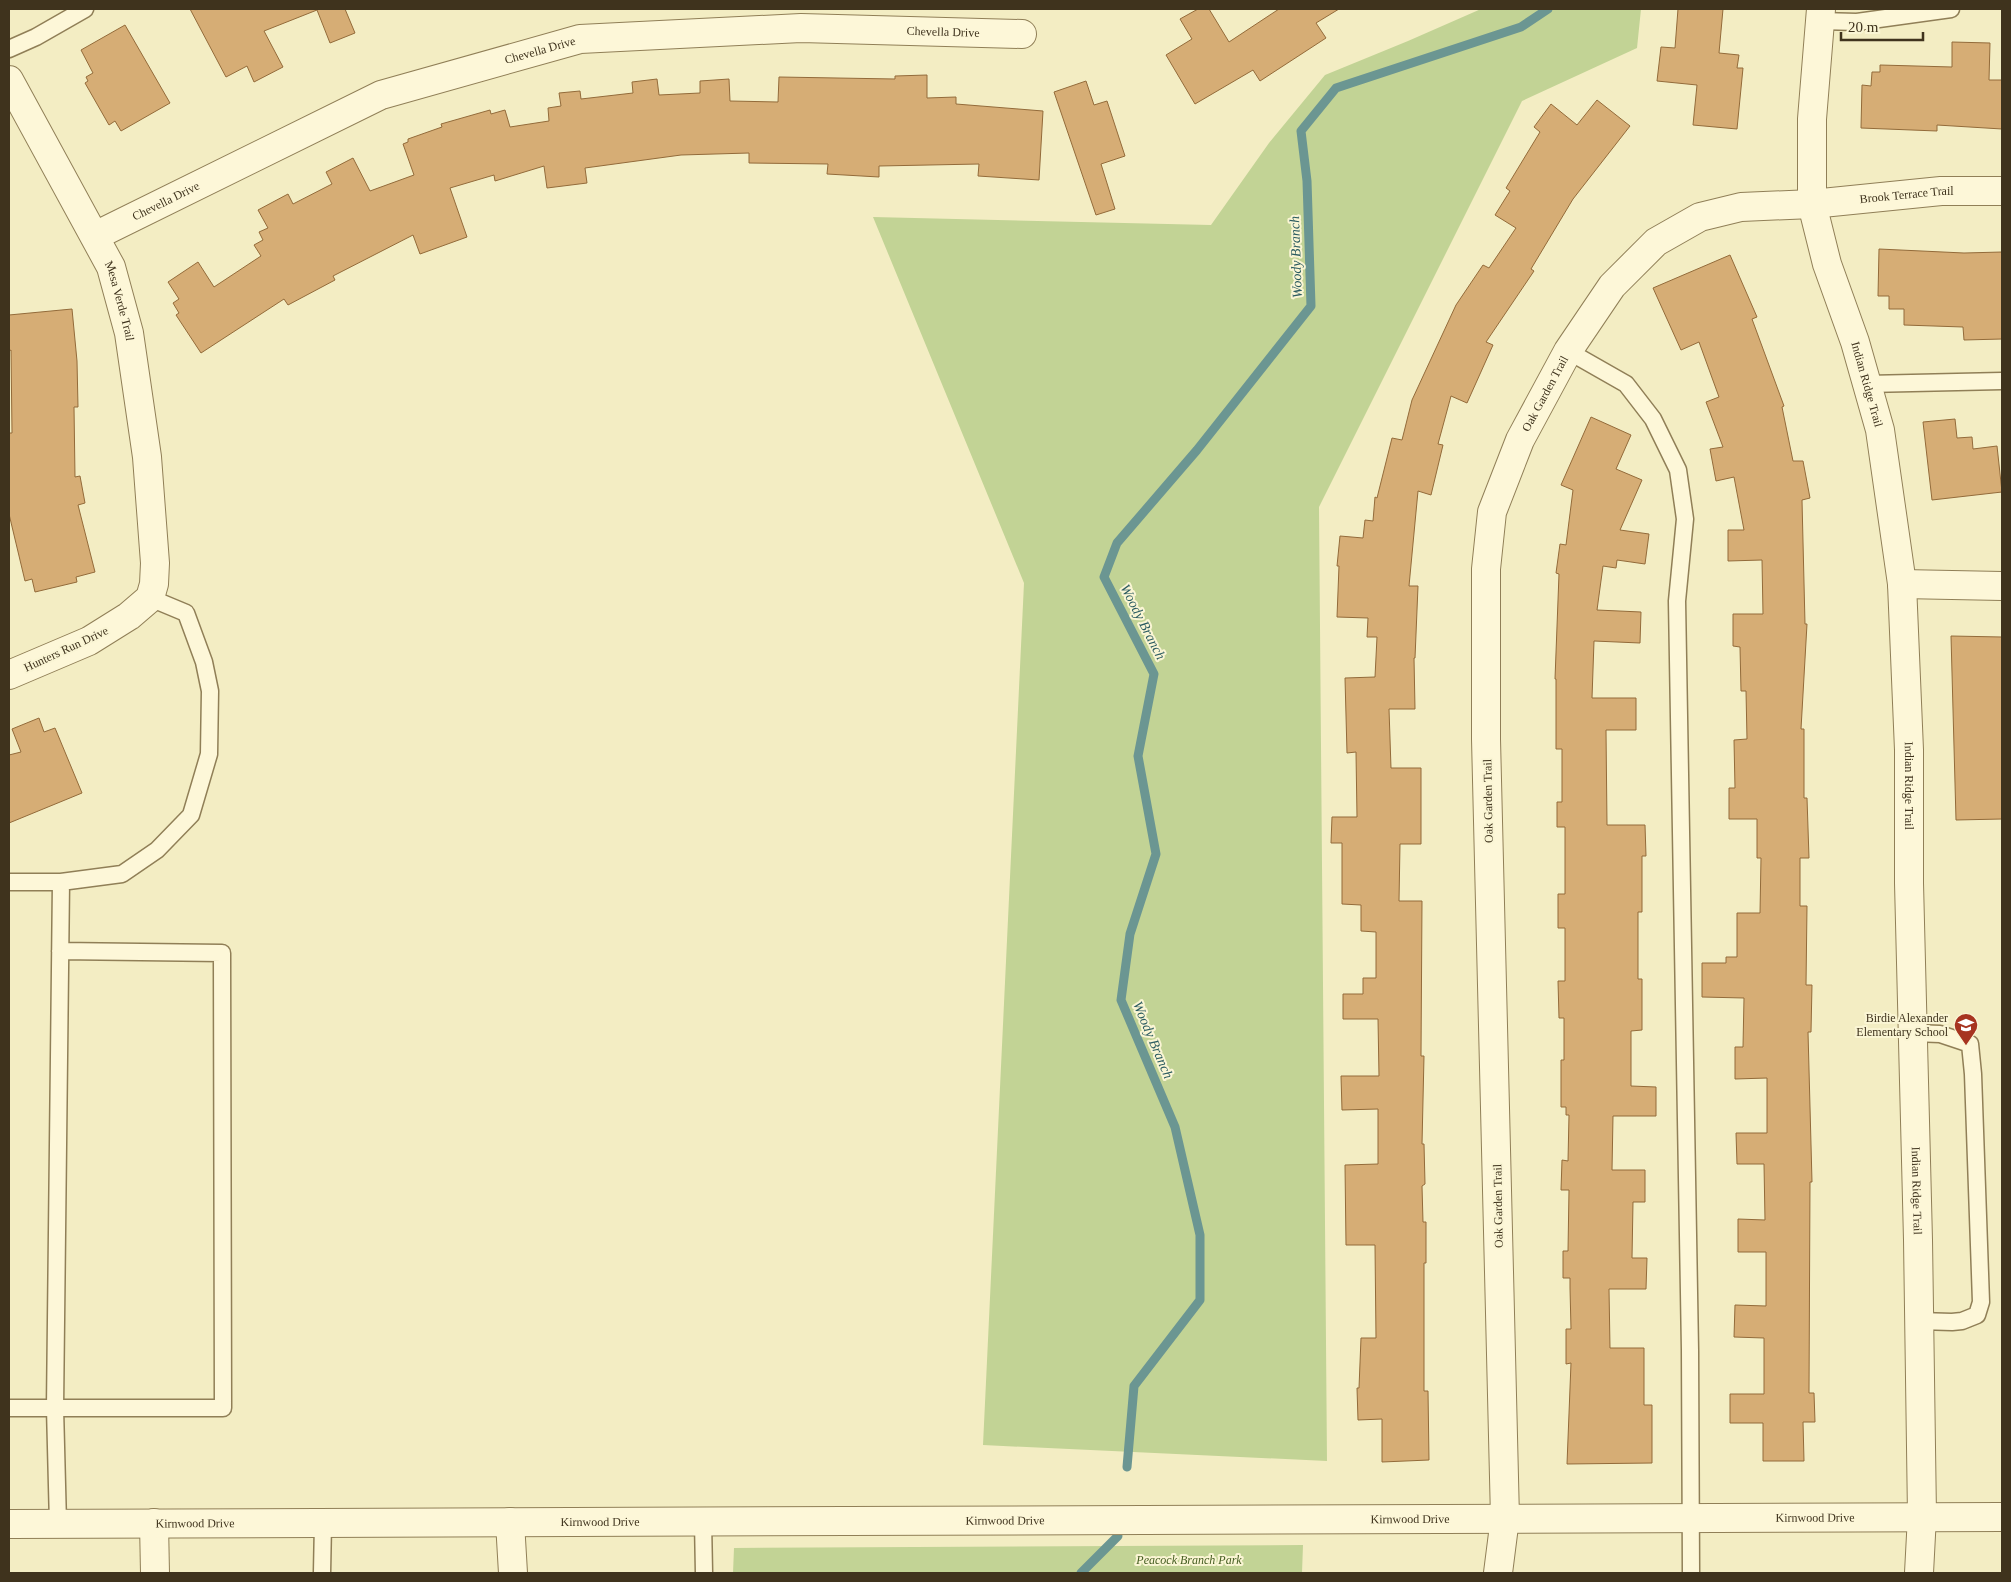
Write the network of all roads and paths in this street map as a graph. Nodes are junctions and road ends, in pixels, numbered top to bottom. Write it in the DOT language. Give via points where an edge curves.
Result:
graph roads {
  1 [pos="85,9"];
  2 [pos="1951,9"];
  3 [pos="1821,15"];
  4 [pos="1022,34"];
  5 [pos="9,49"];
  6 [pos="9,80"];
  7 [pos="2002,191"];
  8 [pos="1812,204"];
  9 [pos="95,236"];
  10 [pos="1568,351"];
  11 [pos="2002,381"];
  12 [pos="1867,384"];
  13 [pos="1902,584"];
  14 [pos="2002,586"];
  15 [pos="150,598"];
  16 [pos="9,675"];
  17 [pos="9,882"];
  18 [pos="61,882"];
  19 [pos="60,951"];
  20 [pos="1912,1033"];
  21 [pos="1919,1322"];
  22 [pos="9,1408"];
  23 [pos="55,1408"];
  24 [pos="1922,1516"];
  25 [pos="1690,1517"];
  26 [pos="2002,1517"];
  27 [pos="1505,1518"];
  28 [pos="703,1521"];
  29 [pos="510,1522"];
  30 [pos="154,1523"];
  31 [pos="323,1523"];
  32 [pos="9,1524"];
  33 [pos="58,1524"];
  34 [pos="155,1573"];
  35 [pos="322,1573"];
  36 [pos="512,1573"];
  37 [pos="704,1573"];
  38 [pos="1498,1573"];
  39 [pos="1691,1573"];
  40 [pos="1919,1573"];
  1 -- 5 [label="lane"];
  2 -- 3 [label="lane" via="1857,22"];
  3 -- 8 [label="street, Indian Ridge Trail" via="1812,119"];
  4 -- 9 [label="street, Chevella Drive" via="801,28 580,39 381,95"];
  6 -- 9 [label="street, Mesa Verde Trail"];
  7 -- 8 [label="street, Brook Terrace Trail" via="1941,191"];
  8 -- 10 [label="street, Oak Garden Trail" via="1742,207 1700,217 1656,242 1612,286"];
  8 -- 12 [label="street, Indian Ridge Trail" via="1827,264"];
  9 -- 15 [label="street, Mesa Verde Trail" via="111,267 129,333 147,457 154,544 154,584"];
  10 -- 25 [label="lane" via="1626,384 1653,419 1678,470 1685,519 1677,601 1690,1332"];
  10 -- 27 [label="street, Oak Garden Trail" via="1520,440 1492,512 1486,569 1486,739"];
  11 -- 12 [label="lane"];
  12 -- 13 [label="street, Indian Ridge Trail" via="1880,430"];
  13 -- 14 [label="street"];
  13 -- 20 [label="street, Indian Ridge Trail" via="1909,750"];
  15 -- 16 [label="street, Hunters Run Drive" via="129,616 89,641"];
  15 -- 18 [label="lane" via="186,613 204,662 210,692 209,754 191,816 157,850 122,874"];
  17 -- 18 [label="lane"];
  18 -- 19 [label="lane"];
  19 -- 23 [label="lane"];
  19 -- 23 [label="lane" via="222,953 224,1408"];
  20 -- 21 [label="street, Indian Ridge Trail"];
  20 -- 21 [label="lane" via="1940,1034 1970,1044 1981,1302 1977,1315 1962,1321"];
  21 -- 24 [label="street, Indian Ridge Trail"];
  22 -- 23 [label="lane"];
  23 -- 33 [label="lane"];
  24 -- 25 [label="street, Kirnwood Drive"];
  24 -- 26 [label="street, Kirnwood Drive"];
  24 -- 40 [label="street, Indian Ridge Trail"];
  25 -- 27 [label="street, Kirnwood Drive"];
  25 -- 39 [label="lane"];
  27 -- 28 [label="street, Kirnwood Drive"];
  27 -- 38 [label="street, Oak Garden Trail"];
  28 -- 29 [label="street, Kirnwood Drive"];
  28 -- 37 [label="lane"];
  29 -- 31 [label="street, Kirnwood Drive"];
  29 -- 36 [label="street"];
  30 -- 31 [label="street, Kirnwood Drive"];
  30 -- 33 [label="street, Kirnwood Drive"];
  30 -- 34 [label="street"];
  31 -- 35 [label="lane"];
  32 -- 33 [label="street, Kirnwood Drive"];
}
